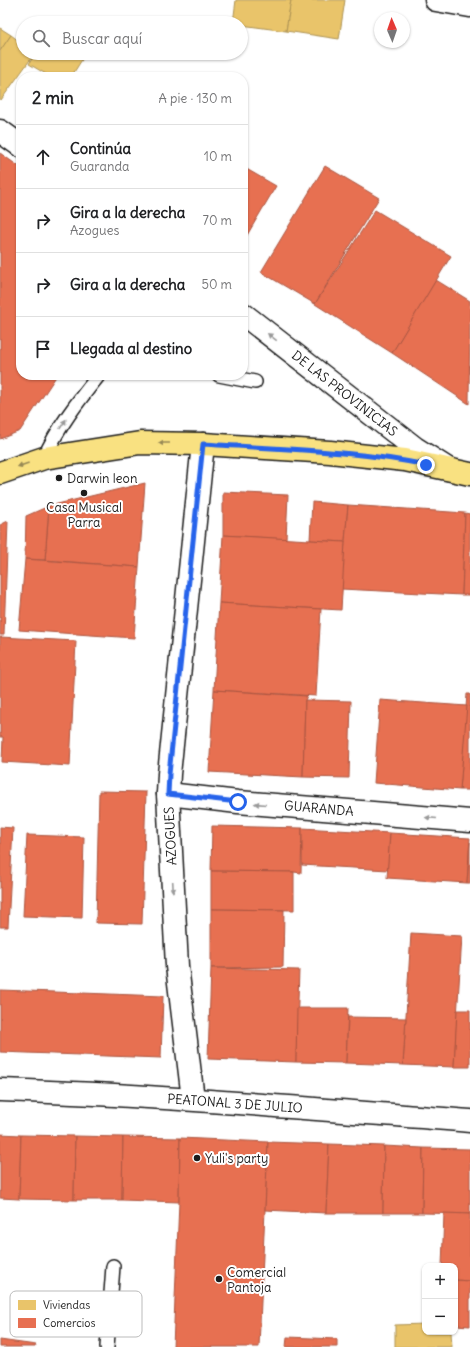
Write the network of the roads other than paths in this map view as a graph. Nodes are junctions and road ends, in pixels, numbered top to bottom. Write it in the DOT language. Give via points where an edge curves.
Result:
graph roads {
  1 [pos="436,0"];
  2 [pos="470,6"];
  3 [pos="0,132"];
  4 [pos="16,143"];
  5 [pos="248,318"];
  6 [pos="95,380"];
  7 [pos="245,380"];
  8 [pos="255,382"];
  9 [pos="203,444"];
  10 [pos="44,458"];
  11 [pos="448,469"];
  12 [pos="0,473"];
  13 [pos="470,474"];
  14 [pos="168,794"];
  15 [pos="470,821"];
  16 [pos="0,1090"];
  17 [pos="193,1099"];
  18 [pos="470,1121"];
  19 [pos="113,1266"];
  20 [pos="111,1291"];
  21 [pos="108,1337"];
  22 [pos="107,1347"];
  1 -- 2 [label="street"];
  3 -- 4 [label="street"];
  11 -- 5 [label="street, DE LAS PROVINICIAS, one-way" via="416,448"];
  10 -- 6 [label="lane, one-way" via="74,407"];
  7 -- 8 [label="lane"];
  9 -- 10 [label="main road, one-way" via="140,443"];
  9 -- 11 [label="main road" via="330,452 406,460"];
  9 -- 14 [label="street, AZOGUES"];
  10 -- 12 [label="main road, one-way"];
  11 -- 13 [label="main road"];
  15 -- 14 [label="street, GUARANDA, one-way"];
  14 -- 17 [label="street, AZOGUES, one-way" via="177,966"];
  16 -- 17 [label="street, PEATONAL 3 DE JULIO"];
  17 -- 18 [label="street, PEATONAL 3 DE JULIO"];
  19 -- 20 [label="lane"];
  21 -- 22 [label="lane"];
}
